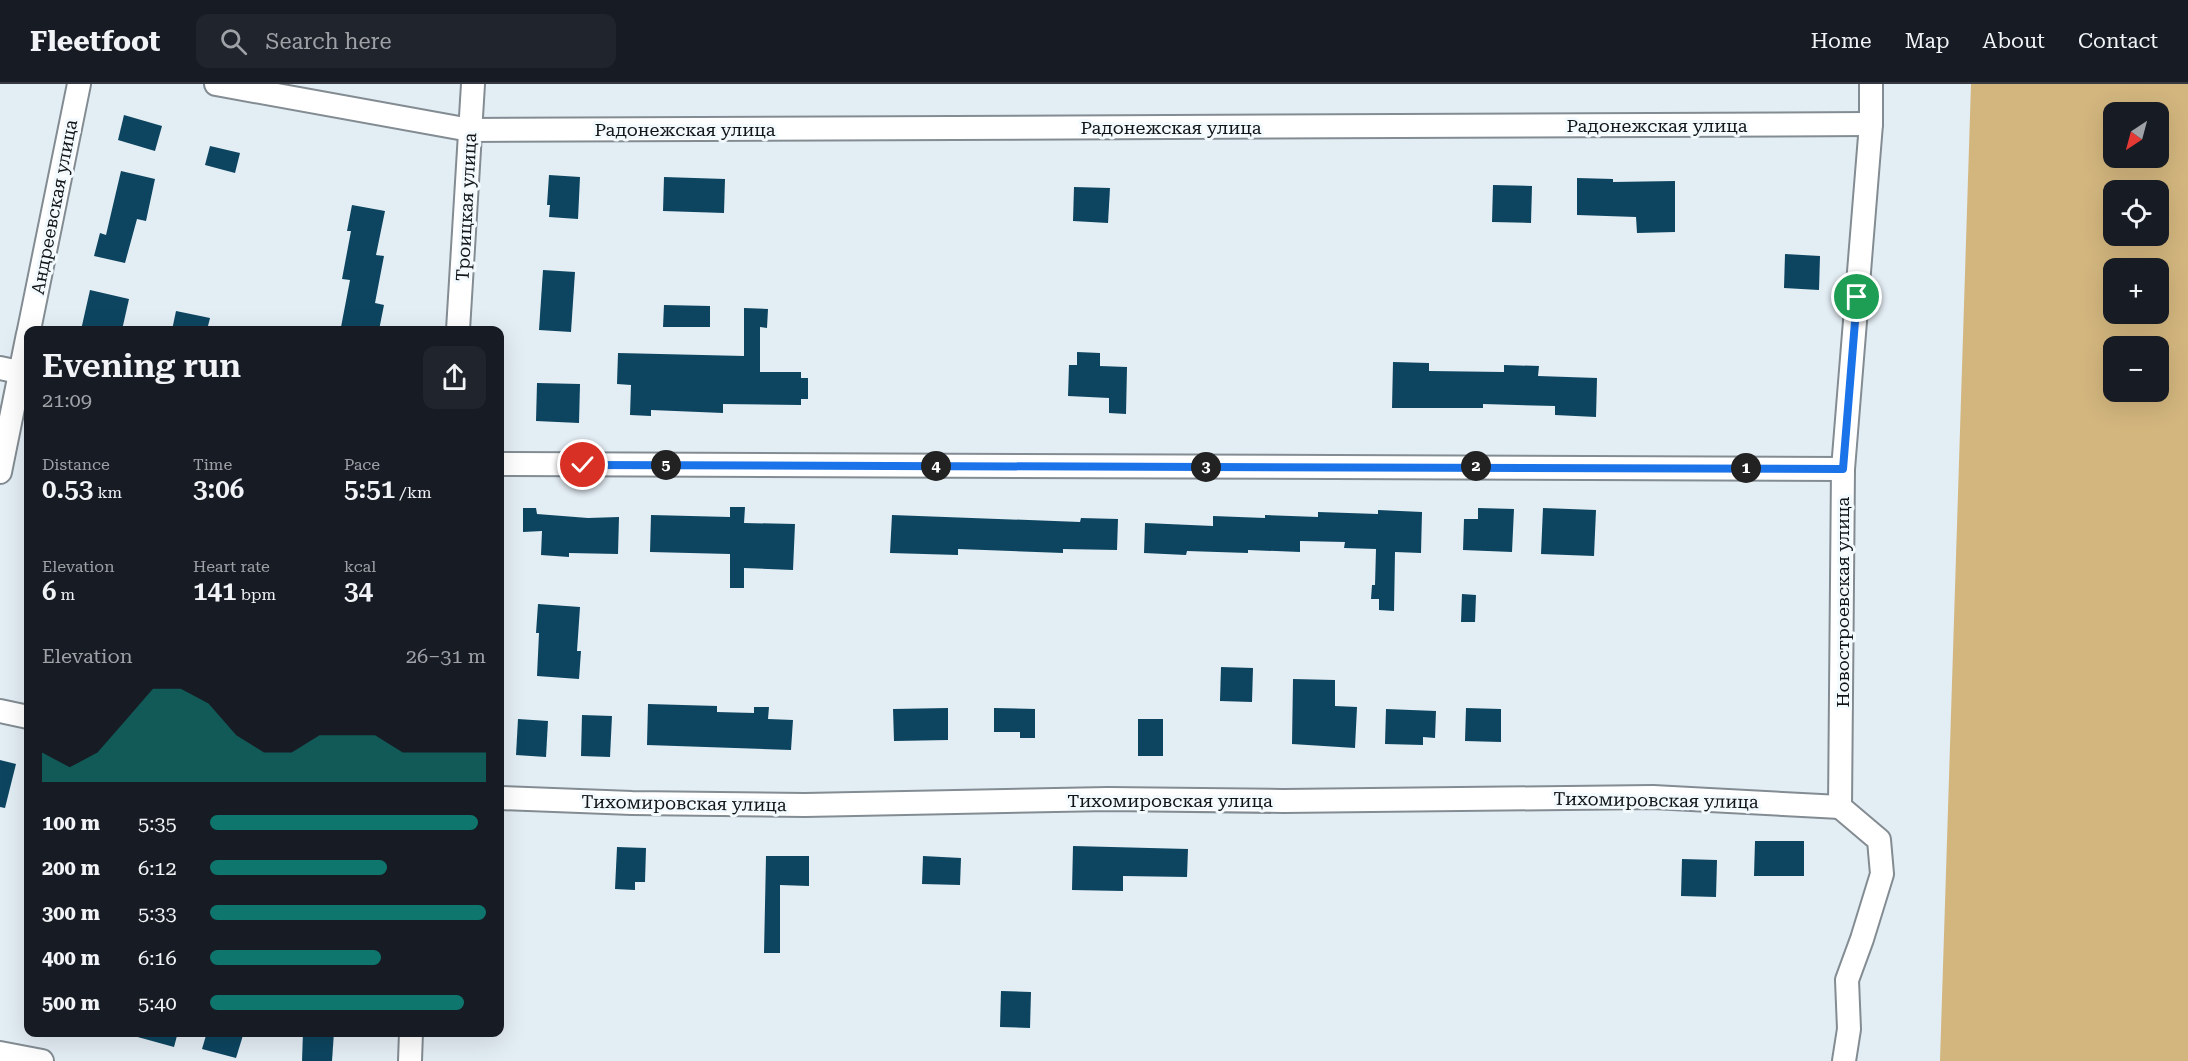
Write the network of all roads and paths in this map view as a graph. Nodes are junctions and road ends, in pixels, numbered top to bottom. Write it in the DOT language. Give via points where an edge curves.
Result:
graph roads {
  1 [pos="79,84"];
  2 [pos="216,84"];
  3 [pos="473,84"];
  4 [pos="1871,84"];
  5 [pos="1871,124"];
  6 [pos="470,130"];
  7 [pos="30,326"];
  8 [pos="458,326"];
  9 [pos="24,347"];
  10 [pos="16,372"];
  11 [pos="504,464"];
  12 [pos="1843,469"];
  13 [pos="0,472"];
  14 [pos="0,711"];
  15 [pos="24,716"];
  16 [pos="504,798"];
  17 [pos="1840,807"];
  18 [pos="411,1037"];
  19 [pos="0,1053"];
  20 [pos="42,1061"];
  21 [pos="410,1061"];
  22 [pos="1844,1061"];
  1 -- 7 [label="street, Андреевская улица"];
  2 -- 6 [label="street, Радонежская улица"];
  3 -- 6 [label="street, Троицкая улица"];
  4 -- 5 [label="street, Новостроевская улица"];
  5 -- 6 [label="street, Радонежская улица"];
  5 -- 12 [label="street, Новостроевская улица"];
  6 -- 8 [label="street, Троицкая улица"];
  9 -- 10 [label="street, Андреевская улица"];
  10 -- 13 [label="street, Андреевская улица"];
  11 -- 12 [label="street"];
  12 -- 17 [label="street, Новостроевская улица"];
  14 -- 15 [label="street"];
  16 -- 17 [label="street, Тихомировская улица" via="805,804 1653,797"];
  17 -- 22 [label="street" via="1879,840 1882,874 1848,980 1849,1029"];
  18 -- 21 [label="street"];
  19 -- 20 [label="street"];
}
